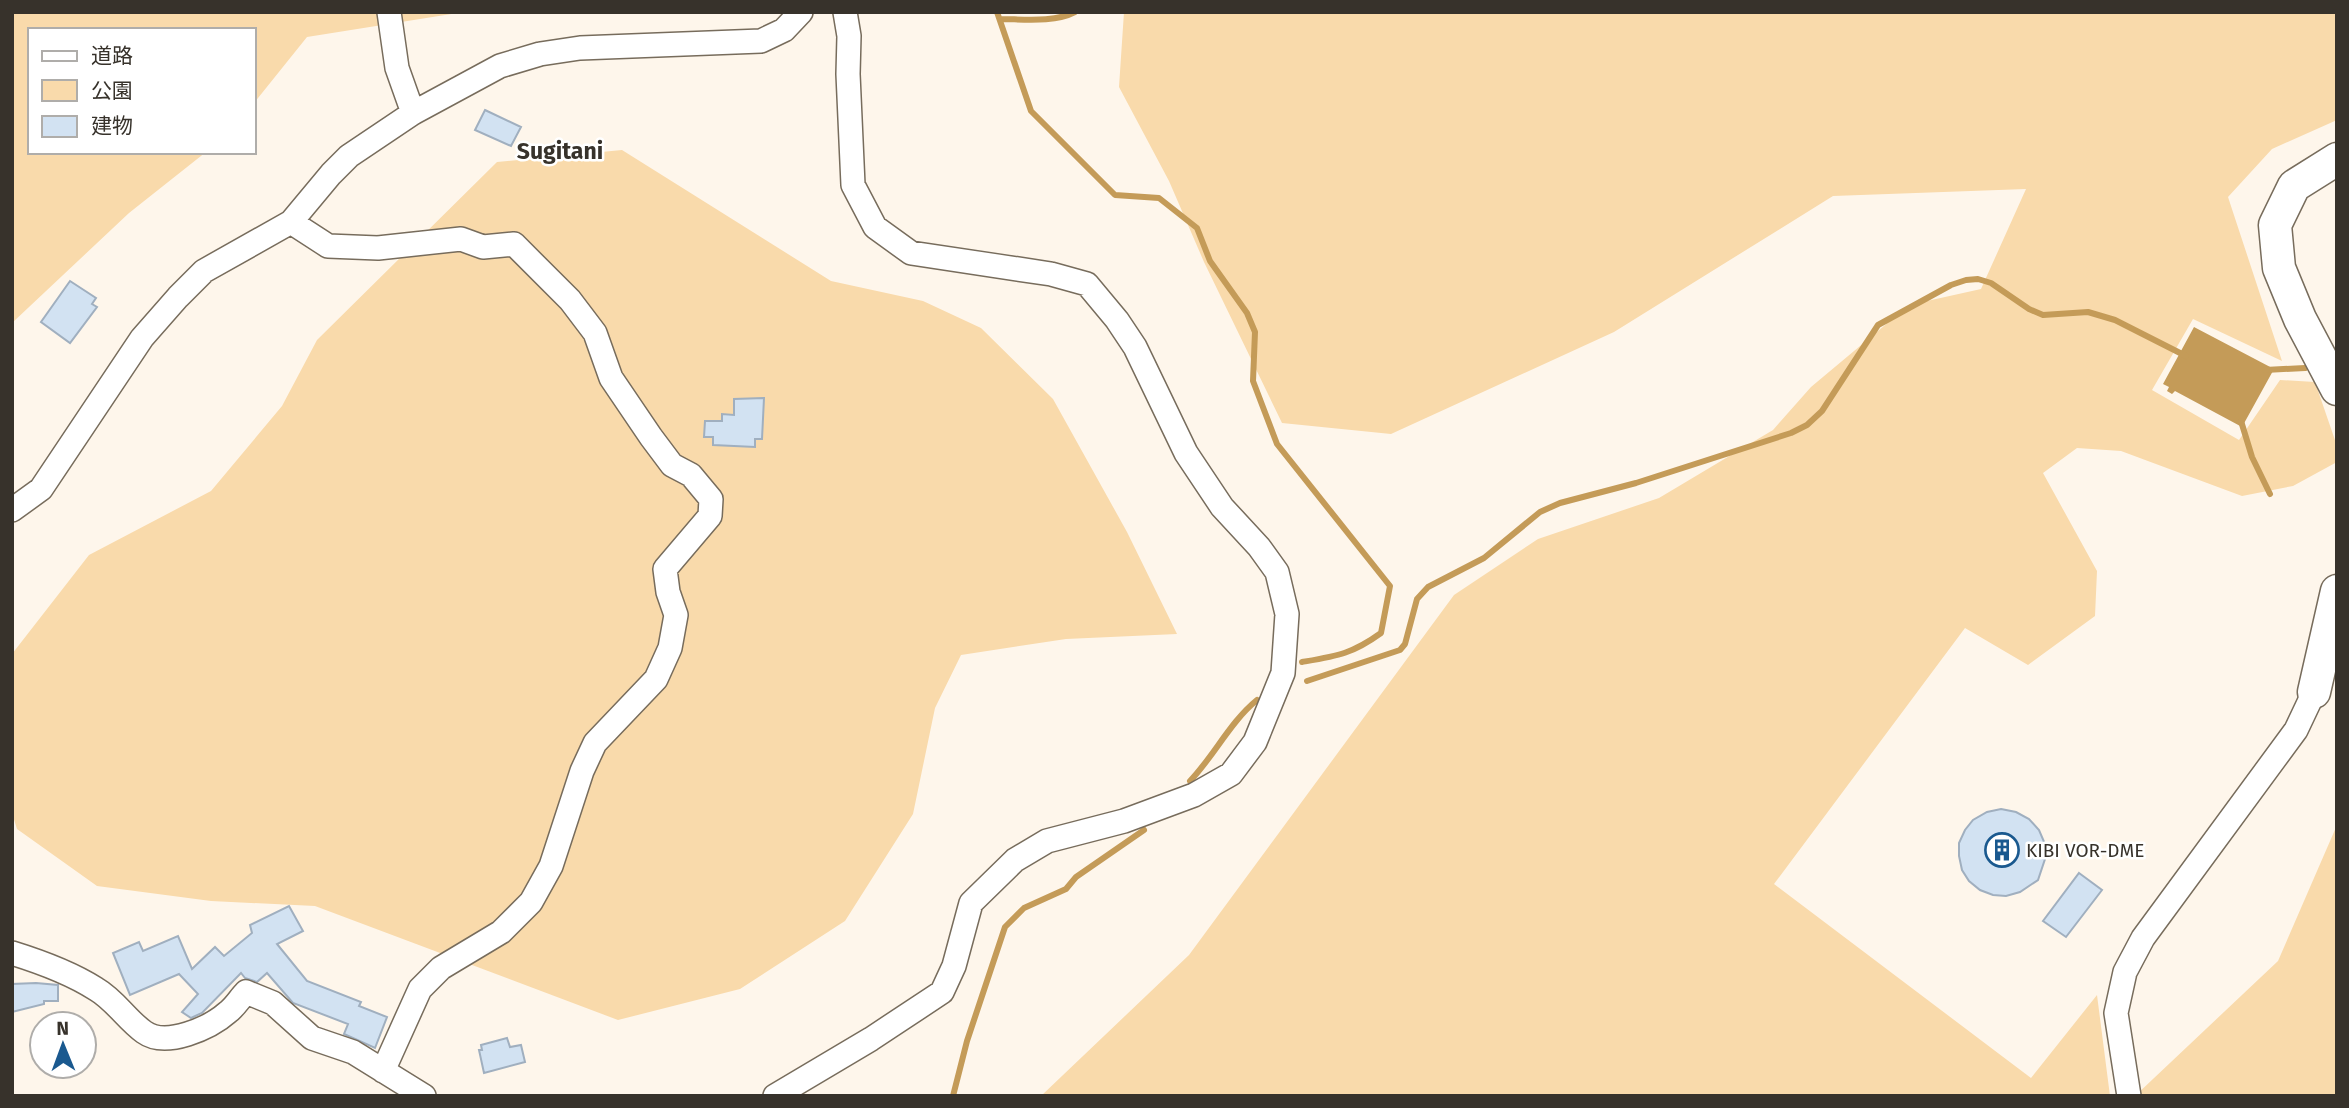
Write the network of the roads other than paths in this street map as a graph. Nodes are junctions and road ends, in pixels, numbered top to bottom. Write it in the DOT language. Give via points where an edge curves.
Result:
graph roads {
  1 [pos="389,12"];
  2 [pos="801,12"];
  3 [pos="845,12"];
  4 [pos="413,113"];
  5 [pos="2337,159"];
  6 [pos="291,222"];
  7 [pos="2337,389"];
  8 [pos="12,510"];
  9 [pos="2337,591"];
  10 [pos="2314,692"];
  11 [pos="12,953"];
  12 [pos="383,1071"];
  13 [pos="424,1096"];
  14 [pos="775,1096"];
  15 [pos="2129,1096"];
  1 -- 4 [label="street" via="397,68"];
  2 -- 4 [label="street" via="784,30 761,41 580,48 540,54 500,66"];
  3 -- 14 [label="street" via="853,185 875,227 911,253 1051,274 1087,284 1135,347 1186,453 1222,507 1277,572 1287,614 1283,673 1255,743 1231,774 1194,796 1047,842 1015,860 971,903 942,992 872,1040"];
  4 -- 6 [label="street" via="349,156"];
  5 -- 7 [label="street" via="2294,186 2275,225 2279,268"];
  6 -- 8 [label="street" via="204,271 178,297 142,338 41,489"];
  6 -- 12 [label="street" via="328,246 379,248 461,239 483,247 514,243 595,333 611,378 672,465 691,475 711,499 710,516 665,569 676,615 670,648 656,679 595,743 551,866 531,902 501,932 441,968 421,989"];
  9 -- 10 [label="street"];
  10 -- 15 [label="street" via="2296,730 2143,938 2125,972 2116,1013"];
  11 -- 12 [label="street" via="98,989 145,1033 179,1037 200,1030 229,1012 246,992 273,1003 312,1038 353,1052"];
  12 -- 13 [label="street"];
}
